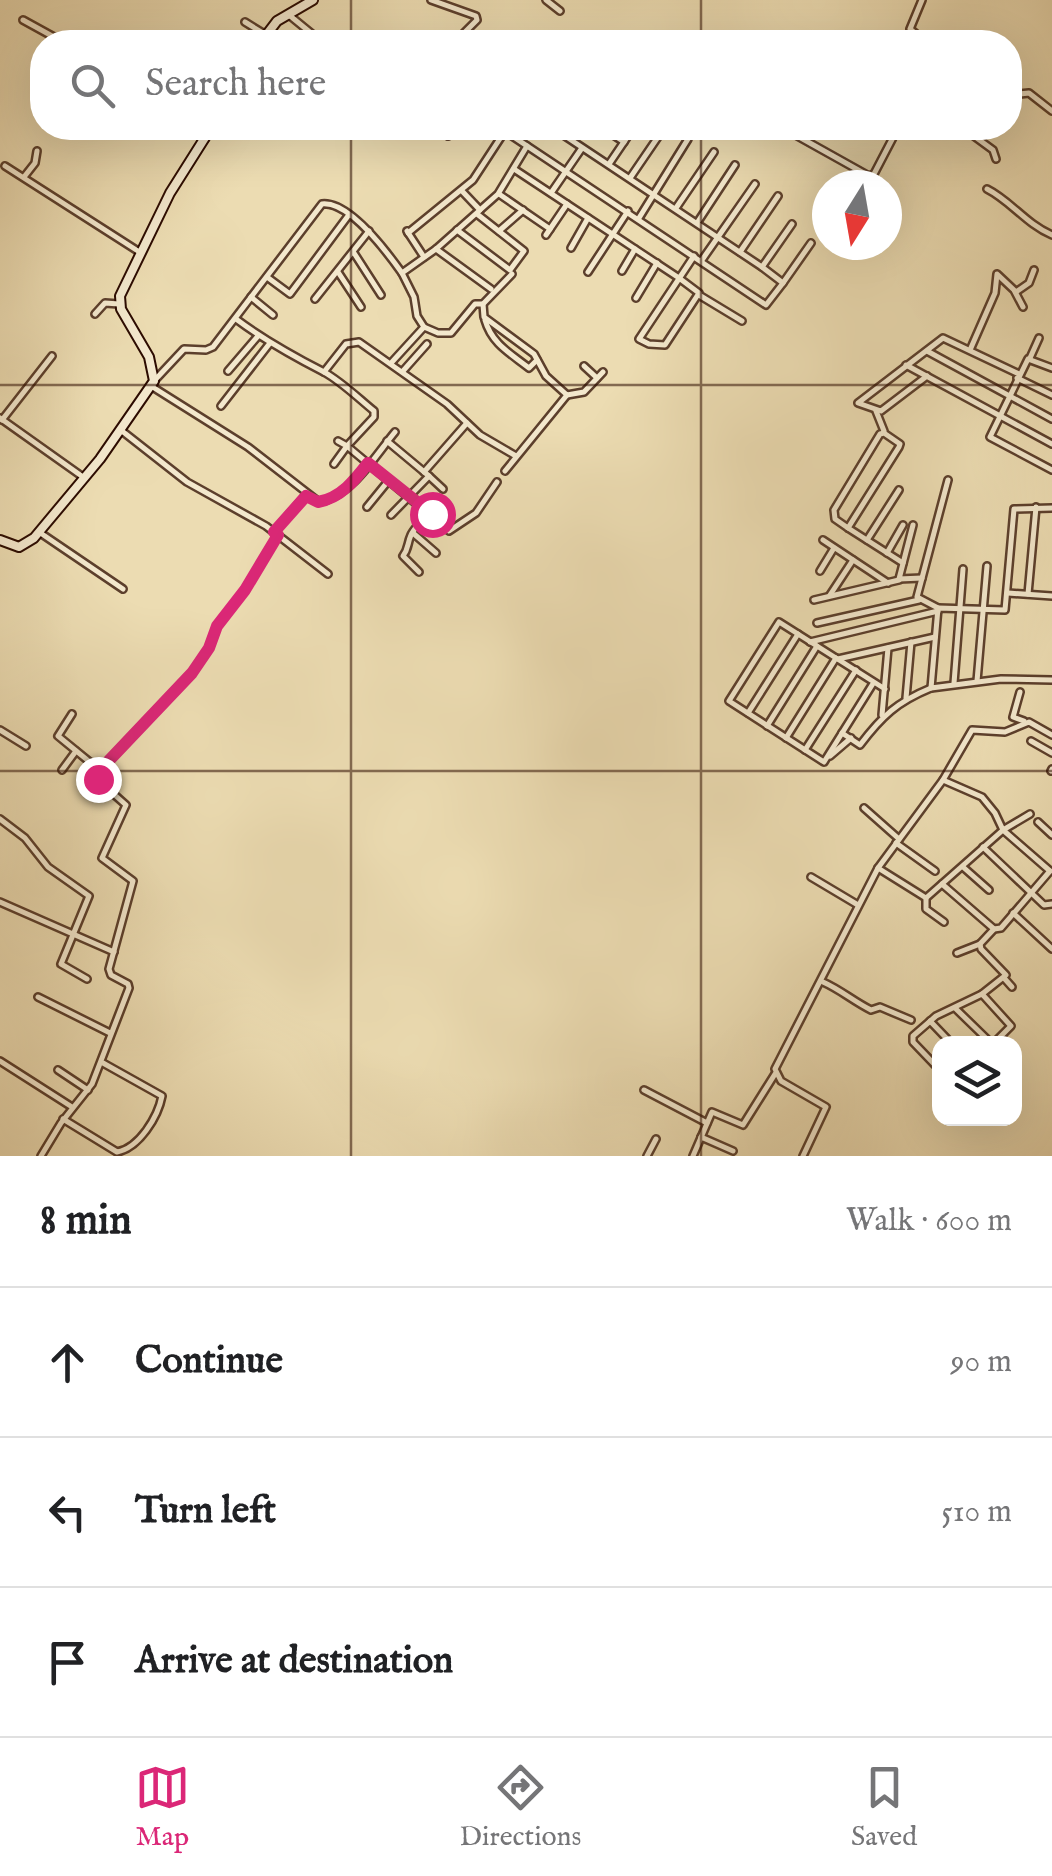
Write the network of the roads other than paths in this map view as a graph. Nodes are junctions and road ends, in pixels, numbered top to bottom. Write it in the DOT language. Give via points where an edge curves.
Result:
graph roads {
  1 [pos="312,0"];
  2 [pos="431,0"];
  3 [pos="546,0"];
  4 [pos="922,0"];
  5 [pos="560,11"];
  6 [pos="287,13"];
  7 [pos="23,20"];
  8 [pos="245,22"];
  9 [pos="41,30"];
  10 [pos="254,30"];
  11 [pos="272,30"];
  12 [pos="308,30"];
  13 [pos="466,30"];
  14 [pos="911,30"];
  15 [pos="1022,94"];
  16 [pos="1052,111"];
  17 [pos="204,140"];
  18 [pos="497,140"];
  19 [pos="519,140"];
  20 [pos="574,140"];
  21 [pos="625,140"];
  22 [pos="656,140"];
  23 [pos="687,140"];
  24 [pos="803,140"];
  25 [pos="892,140"];
  26 [pos="979,140"];
  27 [pos="527,146"];
  28 [pos="582,148"];
  29 [pos="37,152"];
  30 [pos="714,152"];
  31 [pos="996,159"];
  32 [pos="609,164"];
  33 [pos="735,165"];
  34 [pos="5,166"];
  35 [pos="514,168"];
  36 [pos="856,170"];
  37 [pos="876,170"];
  38 [pos="568,171"];
  39 [pos="24,177"];
  40 [pos="630,178"];
  41 [pos="755,184"];
  42 [pos="986,188"];
  43 [pos="462,190"];
  44 [pos="653,192"];
  45 [pos="551,193"];
  46 [pos="498,194"];
  47 [pos="778,196"];
  48 [pos="566,204"];
  49 [pos="676,208"];
  50 [pos="523,210"];
  51 [pos="628,211"];
  52 [pos="478,212"];
  53 [pos="348,216"];
  54 [pos="588,218"];
  55 [pos="639,218"];
  56 [pos="697,223"];
  57 [pos="792,224"];
  58 [pos="457,230"];
  59 [pos="369,231"];
  60 [pos="499,231"];
  61 [pos="612,233"];
  62 [pos="1052,235"];
  63 [pos="718,238"];
  64 [pos="812,243"];
  65 [pos="572,248"];
  66 [pos="436,249"];
  67 [pos="635,249"];
  68 [pos="740,252"];
  69 [pos="141,253"];
  70 [pos="354,253"];
  71 [pos="694,255"];
  72 [pos="424,257"];
  73 [pos="702,260"];
  74 [pos="657,264"];
  75 [pos="762,267"];
  76 [pos="1034,270"];
  77 [pos="622,271"];
  78 [pos="338,272"];
  79 [pos="588,272"];
  80 [pos="402,274"];
  81 [pos="512,274"];
  82 [pos="266,276"];
  83 [pos="678,278"];
  84 [pos="784,283"];
  85 [pos="491,290"];
  86 [pos="1016,292"];
  87 [pos="381,295"];
  88 [pos="700,295"];
  89 [pos="251,297"];
  90 [pos="315,298"];
  91 [pos="636,298"];
  92 [pos="120,304"];
  93 [pos="483,304"];
  94 [pos="1023,306"];
  95 [pos="361,307"];
  96 [pos="94,314"];
  97 [pos="273,315"];
  98 [pos="484,317"];
  99 [pos="236,319"];
  100 [pos="742,321"];
  101 [pos="424,328"];
  102 [pos="504,332"];
  103 [pos="258,335"];
  104 [pos="1039,338"];
  105 [pos="518,341"];
  106 [pos="270,343"];
  107 [pos="496,343"];
  108 [pos="426,344"];
  109 [pos="926,350"];
  110 [pos="970,350"];
  111 [pos="508,352"];
  112 [pos="52,356"];
  113 [pos="1030,358"];
  114 [pos="537,360"];
  115 [pos="392,362"];
  116 [pos="906,365"];
  117 [pos="1051,365"];
  118 [pos="584,366"];
  119 [pos="228,371"];
  120 [pos="404,371"];
  121 [pos="324,372"];
  122 [pos="602,372"];
  123 [pos="927,376"];
  124 [pos="1018,376"];
  125 [pos="597,378"];
  126 [pos="152,383"];
  127 [pos="567,395"];
  128 [pos="1052,395"];
  129 [pos="1010,397"];
  130 [pos="221,406"];
  131 [pos="876,410"];
  132 [pos="1000,416"];
  133 [pos="1,419"];
  134 [pos="1052,419"];
  135 [pos="467,423"];
  136 [pos="122,431"];
  137 [pos="395,432"];
  138 [pos="884,433"];
  139 [pos="387,441"];
  140 [pos="338,442"];
  141 [pos="1052,444"];
  142 [pos="347,446"];
  143 [pos="516,456"];
  144 [pos="368,463"];
  145 [pos="334,464"];
  146 [pos="505,470"];
  147 [pos="1052,470"];
  148 [pos="427,474"];
  149 [pos="85,478"];
  150 [pos="388,480"];
  151 [pos="948,480"];
  152 [pos="497,482"];
  153 [pos="443,488"];
  154 [pos="899,490"];
  155 [pos="306,496"];
  156 [pos="408,496"];
  157 [pos="367,507"];
  158 [pos="1036,507"];
  159 [pos="1052,508"];
  160 [pos="426,511"];
  161 [pos="391,515"];
  162 [pos="903,525"];
  163 [pos="913,526"];
  164 [pos="848,528"];
  165 [pos="39,532"];
  166 [pos="413,533"];
  167 [pos="276,534"];
  168 [pos="0,540"];
  169 [pos="823,540"];
  170 [pos="867,540"];
  171 [pos="834,548"];
  172 [pos="436,552"];
  173 [pos="887,553"];
  174 [pos="853,560"];
  175 [pos="903,563"];
  176 [pos="987,566"];
  177 [pos="964,569"];
  178 [pos="820,571"];
  179 [pos="419,572"];
  180 [pos="872,572"];
  181 [pos="328,574"];
  182 [pos="922,578"];
  183 [pos="899,580"];
  184 [pos="888,582"];
  185 [pos="123,589"];
  186 [pos="862,589"];
  187 [pos="1008,593"];
  188 [pos="1028,594"];
  189 [pos="1052,595"];
  190 [pos="829,596"];
  191 [pos="814,600"];
  192 [pos="922,601"];
  193 [pos="936,608"];
  194 [pos="960,608"];
  195 [pos="983,609"];
  196 [pos="817,623"];
  197 [pos="798,634"];
  198 [pos="936,637"];
  199 [pos="911,642"];
  200 [pos="814,644"];
  201 [pos="888,648"];
  202 [pos="837,659"];
  203 [pos="856,670"];
  204 [pos="1052,680"];
  205 [pos="976,681"];
  206 [pos="874,682"];
  207 [pos="954,683"];
  208 [pos="884,688"];
  209 [pos="931,688"];
  210 [pos="1020,692"];
  211 [pos="906,698"];
  212 [pos="748,713"];
  213 [pos="72,714"];
  214 [pos="882,715"];
  215 [pos="1026,722"];
  216 [pos="767,726"];
  217 [pos="0,730"];
  218 [pos="842,733"];
  219 [pos="1052,735"];
  220 [pos="786,738"];
  221 [pos="850,738"];
  222 [pos="1032,742"];
  223 [pos="26,746"];
  224 [pos="76,750"];
  225 [pos="805,750"];
  226 [pos="1052,753"];
  227 [pos="824,762"];
  228 [pos="62,770"];
  229 [pos="100,770"];
  230 [pos="943,780"];
  231 [pos="864,808"];
  232 [pos="1030,814"];
  233 [pos="0,820"];
  234 [pos="1038,822"];
  235 [pos="1003,830"];
  236 [pos="1052,835"];
  237 [pos="898,841"];
  238 [pos="983,847"];
  239 [pos="963,866"];
  240 [pos="878,868"];
  241 [pos="1051,870"];
  242 [pos="935,871"];
  243 [pos="811,877"];
  244 [pos="942,884"];
  245 [pos="989,890"];
  246 [pos="1032,893"];
  247 [pos="926,898"];
  248 [pos="0,902"];
  249 [pos="1052,904"];
  250 [pos="858,906"];
  251 [pos="1014,913"];
  252 [pos="944,922"];
  253 [pos="994,928"];
  254 [pos="72,933"];
  255 [pos="980,944"];
  256 [pos="1052,949"];
  257 [pos="114,952"];
  258 [pos="957,953"];
  259 [pos="1004,978"];
  260 [pos="86,979"];
  261 [pos="822,982"];
  262 [pos="1012,987"];
  263 [pos="982,994"];
  264 [pos="38,998"];
  265 [pos="955,1008"];
  266 [pos="912,1020"];
  267 [pos="930,1020"];
  268 [pos="110,1033"];
  269 [pos="945,1036"];
  270 [pos="984,1036"];
  271 [pos="1001,1036"];
  272 [pos="0,1062"];
  273 [pos="932,1062"];
  274 [pos="103,1063"];
  275 [pos="58,1070"];
  276 [pos="775,1074"];
  277 [pos="88,1090"];
  278 [pos="644,1090"];
  279 [pos="72,1107"];
  280 [pos="63,1119"];
  281 [pos="707,1124"];
  282 [pos="701,1137"];
  283 [pos="656,1139"];
  284 [pos="733,1151"];
  285 [pos="41,1156"];
  286 [pos="647,1156"];
  287 [pos="693,1156"];
  288 [pos="803,1156"];
  1 -- 6 [label="street"];
  2 -- 13 [label="street" via="476,17"];
  3 -- 5 [label="street"];
  4 -- 14 [label="street"];
  6 -- 11 [label="street"];
  6 -- 12 [label="street"];
  7 -- 9 [label="street"];
  8 -- 10 [label="street"];
  15 -- 16 [label="street"];
  17 -- 69 [label="street"];
  18 -- 43 [label="street"];
  19 -- 27 [label="street"];
  20 -- 28 [label="street"];
  21 -- 32 [label="street"];
  22 -- 40 [label="street"];
  23 -- 44 [label="street"];
  24 -- 36 [label="street"];
  25 -- 37 [label="street"];
  26 -- 31 [label="street"];
  27 -- 35 [label="street"];
  27 -- 38 [label="street"];
  28 -- 32 [label="street"];
  28 -- 38 [label="street"];
  29 -- 39 [label="street"];
  30 -- 49 [label="street"];
  32 -- 40 [label="street"];
  33 -- 56 [label="street"];
  34 -- 39 [label="street"];
  35 -- 45 [label="street"];
  35 -- 46 [label="street"];
  38 -- 45 [label="street"];
  38 -- 51 [label="street"];
  39 -- 69 [label="street"];
  40 -- 44 [label="street"];
  41 -- 63 [label="street"];
  42 -- 62 [label="street"];
  43 -- 52 [label="street"];
  43 -- 72 [label="street" via="408,232"];
  44 -- 49 [label="street"];
  44 -- 55 [label="street"];
  45 -- 48 [label="street"];
  46 -- 50 [label="street"];
  46 -- 52 [label="street"];
  47 -- 68 [label="street"];
  48 -- 50 [label="street" via="548,232"];
  48 -- 54 [label="street"];
  49 -- 56 [label="street"];
  50 -- 60 [label="street"];
  51 -- 55 [label="street"];
  51 -- 61 [label="street"];
  52 -- 58 [label="street"];
  52 -- 60 [label="street"];
  53 -- 59 [label="street"];
  53 -- 82 [label="street" via="322,204"];
  53 -- 82 [label="street" via="289,294"];
  54 -- 61 [label="street"];
  54 -- 65 [label="street"];
  55 -- 71 [label="street"];
  56 -- 63 [label="street"];
  57 -- 75 [label="street"];
  58 -- 60 [label="street" via="509,270 524,251"];
  58 -- 66 [label="street"];
  59 -- 70 [label="street"];
  59 -- 80 [label="street"];
  61 -- 67 [label="street"];
  61 -- 79 [label="street"];
  63 -- 68 [label="street"];
  63 -- 73 [label="street"];
  64 -- 84 [label="street"];
  66 -- 72 [label="street"];
  66 -- 85 [label="street"];
  67 -- 74 [label="street"];
  67 -- 77 [label="street"];
  68 -- 75 [label="street"];
  69 -- 92 [label="street"];
  70 -- 78 [label="street"];
  70 -- 87 [label="street"];
  71 -- 73 [label="street"];
  71 -- 83 [label="street"];
  72 -- 80 [label="street"];
  73 -- 84 [label="street" via="766,305"];
  74 -- 83 [label="street"];
  74 -- 91 [label="street"];
  75 -- 84 [label="street"];
  76 -- 86 [label="street"];
  78 -- 90 [label="street"];
  78 -- 95 [label="street"];
  80 -- 101 [label="street"];
  81 -- 93 [label="street"];
  82 -- 89 [label="street"];
  83 -- 88 [label="street"];
  83 -- 88 [label="street" via="639,339 664,345"];
  86 -- 94 [label="street"];
  86 -- 110 [label="street" via="997,274"];
  88 -- 100 [label="street"];
  89 -- 97 [label="street"];
  89 -- 99 [label="street"];
  92 -- 96 [label="street" via="105,303"];
  92 -- 126 [label="street" via="146,349"];
  93 -- 98 [label="street"];
  93 -- 101 [label="street" via="475,304 450,333"];
  98 -- 102 [label="street"];
  98 -- 107 [label="street"];
  99 -- 103 [label="street"];
  99 -- 126 [label="street" via="213,347 184,349"];
  101 -- 115 [label="street"];
  102 -- 105 [label="street"];
  102 -- 107 [label="street"];
  103 -- 106 [label="street"];
  103 -- 119 [label="street"];
  104 -- 113 [label="street"];
  105 -- 111 [label="street"];
  105 -- 114 [label="street"];
  106 -- 121 [label="street"];
  106 -- 130 [label="street"];
  107 -- 111 [label="street"];
  108 -- 120 [label="street"];
  109 -- 110 [label="street" via="945,338"];
  109 -- 116 [label="street"];
  109 -- 129 [label="street"];
  110 -- 124 [label="street"];
  111 -- 114 [label="street" via="529,368"];
  112 -- 133 [label="street"];
  113 -- 117 [label="street"];
  113 -- 124 [label="street"];
  114 -- 127 [label="street"];
  115 -- 120 [label="street"];
  115 -- 121 [label="street" via="352,340"];
  116 -- 123 [label="street"];
  116 -- 131 [label="street" via="858,400"];
  118 -- 125 [label="street"];
  120 -- 135 [label="street"];
  121 -- 142 [label="street" via="375,412"];
  122 -- 125 [label="street"];
  123 -- 131 [label="street"];
  123 -- 132 [label="street"];
  124 -- 128 [label="street"];
  124 -- 129 [label="street"];
  125 -- 127 [label="street" via="581,394"];
  126 -- 136 [label="street"];
  126 -- 155 [label="street" via="262,457"];
  127 -- 143 [label="street"];
  129 -- 132 [label="street"];
  129 -- 134 [label="street"];
  131 -- 138 [label="street"];
  132 -- 141 [label="street"];
  132 -- 147 [label="street" via="990,439"];
  133 -- 149 [label="street"];
  135 -- 143 [label="street"];
  135 -- 148 [label="street"];
  136 -- 149 [label="street"];
  136 -- 167 [label="street" via="187,482"];
  137 -- 139 [label="street"];
  138 -- 164 [label="street" via="834,510"];
  138 -- 164 [label="street" via="900,447"];
  139 -- 144 [label="street"];
  139 -- 148 [label="street"];
  140 -- 142 [label="street"];
  142 -- 144 [label="street"];
  142 -- 145 [label="street"];
  143 -- 146 [label="street"];
  144 -- 150 [label="street"];
  144 -- 155 [label="street" via="330,499"];
  148 -- 153 [label="street"];
  148 -- 156 [label="street"];
  149 -- 165 [label="street"];
  150 -- 156 [label="street"];
  150 -- 157 [label="street"];
  151 -- 182 [label="street"];
  152 -- 160 [label="street" via="476,513 453,530"];
  154 -- 170 [label="street"];
  155 -- 167 [label="street"];
  156 -- 160 [label="street"];
  156 -- 161 [label="street"];
  158 -- 159 [label="street"];
  158 -- 187 [label="street" via="1014,509"];
  158 -- 188 [label="street"];
  160 -- 166 [label="street"];
  162 -- 173 [label="street"];
  163 -- 175 [label="street"];
  164 -- 170 [label="street"];
  165 -- 168 [label="street" via="24,546"];
  165 -- 185 [label="street"];
  166 -- 172 [label="street"];
  166 -- 179 [label="street" via="403,556"];
  167 -- 181 [label="street"];
  167 -- 229 [label="street" via="192,673"];
  169 -- 171 [label="street"];
  170 -- 173 [label="street"];
  171 -- 174 [label="street"];
  171 -- 178 [label="street"];
  173 -- 175 [label="street"];
  174 -- 180 [label="street"];
  174 -- 190 [label="street"];
  175 -- 183 [label="street"];
  176 -- 195 [label="street"];
  177 -- 194 [label="street"];
  180 -- 184 [label="street"];
  180 -- 186 [label="street"];
  182 -- 183 [label="street"];
  182 -- 192 [label="street"];
  183 -- 184 [label="street"];
  184 -- 186 [label="street"];
  186 -- 190 [label="street"];
  187 -- 188 [label="street"];
  187 -- 195 [label="street" via="1004,610"];
  188 -- 189 [label="street"];
  190 -- 191 [label="street"];
  192 -- 193 [label="street"];
  192 -- 196 [label="street"];
  193 -- 194 [label="street"];
  193 -- 198 [label="street"];
  193 -- 200 [label="street"];
  194 -- 195 [label="street"];
  194 -- 207 [label="street"];
  195 -- 205 [label="street"];
  197 -- 200 [label="street"];
  197 -- 212 [label="street"];
  197 -- 212 [label="street" via="779,622 739,685 729,701"];
  198 -- 199 [label="street"];
  198 -- 209 [label="street"];
  199 -- 201 [label="street"];
  199 -- 211 [label="street"];
  200 -- 202 [label="street"];
  200 -- 216 [label="street"];
  201 -- 202 [label="street"];
  201 -- 208 [label="street"];
  202 -- 203 [label="street"];
  202 -- 220 [label="street"];
  203 -- 206 [label="street"];
  203 -- 225 [label="street"];
  204 -- 205 [label="street"];
  205 -- 207 [label="street"];
  206 -- 208 [label="street"];
  206 -- 218 [label="street"];
  207 -- 209 [label="street"];
  208 -- 214 [label="street"];
  209 -- 211 [label="street"];
  210 -- 215 [label="street" via="1013,717"];
  211 -- 214 [label="street"];
  212 -- 216 [label="street"];
  213 -- 224 [label="street" via="58,736"];
  214 -- 221 [label="street" via="860,745"];
  215 -- 219 [label="street"];
  215 -- 230 [label="street" via="1005,732 972,730"];
  216 -- 220 [label="street"];
  217 -- 223 [label="street"];
  218 -- 221 [label="street"];
  218 -- 227 [label="street"];
  220 -- 225 [label="street"];
  221 -- 227 [label="street"];
  222 -- 226 [label="street"];
  224 -- 228 [label="street"];
  224 -- 229 [label="street"];
  225 -- 227 [label="street"];
  229 -- 257 [label="street" via="98,780 126,804 102,859 133,882"];
  230 -- 235 [label="street" via="982,798"];
  230 -- 237 [label="street"];
  231 -- 237 [label="street"];
  232 -- 235 [label="street"];
  233 -- 254 [label="street" via="88,895"];
  234 -- 236 [label="street"];
  235 -- 238 [label="street"];
  235 -- 241 [label="street"];
  237 -- 240 [label="street"];
  237 -- 242 [label="street"];
  238 -- 239 [label="street"];
  238 -- 246 [label="street"];
  239 -- 244 [label="street"];
  239 -- 245 [label="street"];
  240 -- 247 [label="street"];
  240 -- 250 [label="street"];
  241 -- 246 [label="street"];
  243 -- 250 [label="street"];
  244 -- 247 [label="street"];
  244 -- 253 [label="street"];
  246 -- 249 [label="street"];
  246 -- 251 [label="street"];
  247 -- 252 [label="street" via="926,908"];
  248 -- 254 [label="street"];
  250 -- 261 [label="street"];
  251 -- 253 [label="street"];
  251 -- 256 [label="street"];
  253 -- 255 [label="street"];
  254 -- 257 [label="street"];
  254 -- 260 [label="street" via="61,966"];
  255 -- 258 [label="street"];
  255 -- 259 [label="street"];
  257 -- 268 [label="street" via="110,973 130,988"];
  259 -- 262 [label="street"];
  259 -- 263 [label="street"];
  261 -- 266 [label="street" via="871,1010 880,1007"];
  261 -- 276 [label="street"];
  263 -- 265 [label="street"];
  263 -- 271 [label="street" via="1011,1027"];
  264 -- 268 [label="street"];
  265 -- 267 [label="street"];
  265 -- 270 [label="street"];
  267 -- 269 [label="street"];
  267 -- 273 [label="street" via="912,1040"];
  268 -- 274 [label="street"];
  272 -- 279 [label="street"];
  274 -- 277 [label="street"];
  274 -- 280 [label="street" via="162,1096 145,1132 117,1152"];
  275 -- 277 [label="street"];
  276 -- 281 [label="street" via="742,1125 712,1112"];
  276 -- 288 [label="street" via="826,1107"];
  277 -- 279 [label="street"];
  278 -- 281 [label="street"];
  279 -- 280 [label="street"];
  280 -- 285 [label="street"];
  281 -- 282 [label="street"];
  282 -- 284 [label="street"];
  282 -- 287 [label="street"];
  283 -- 286 [label="street"];
}
